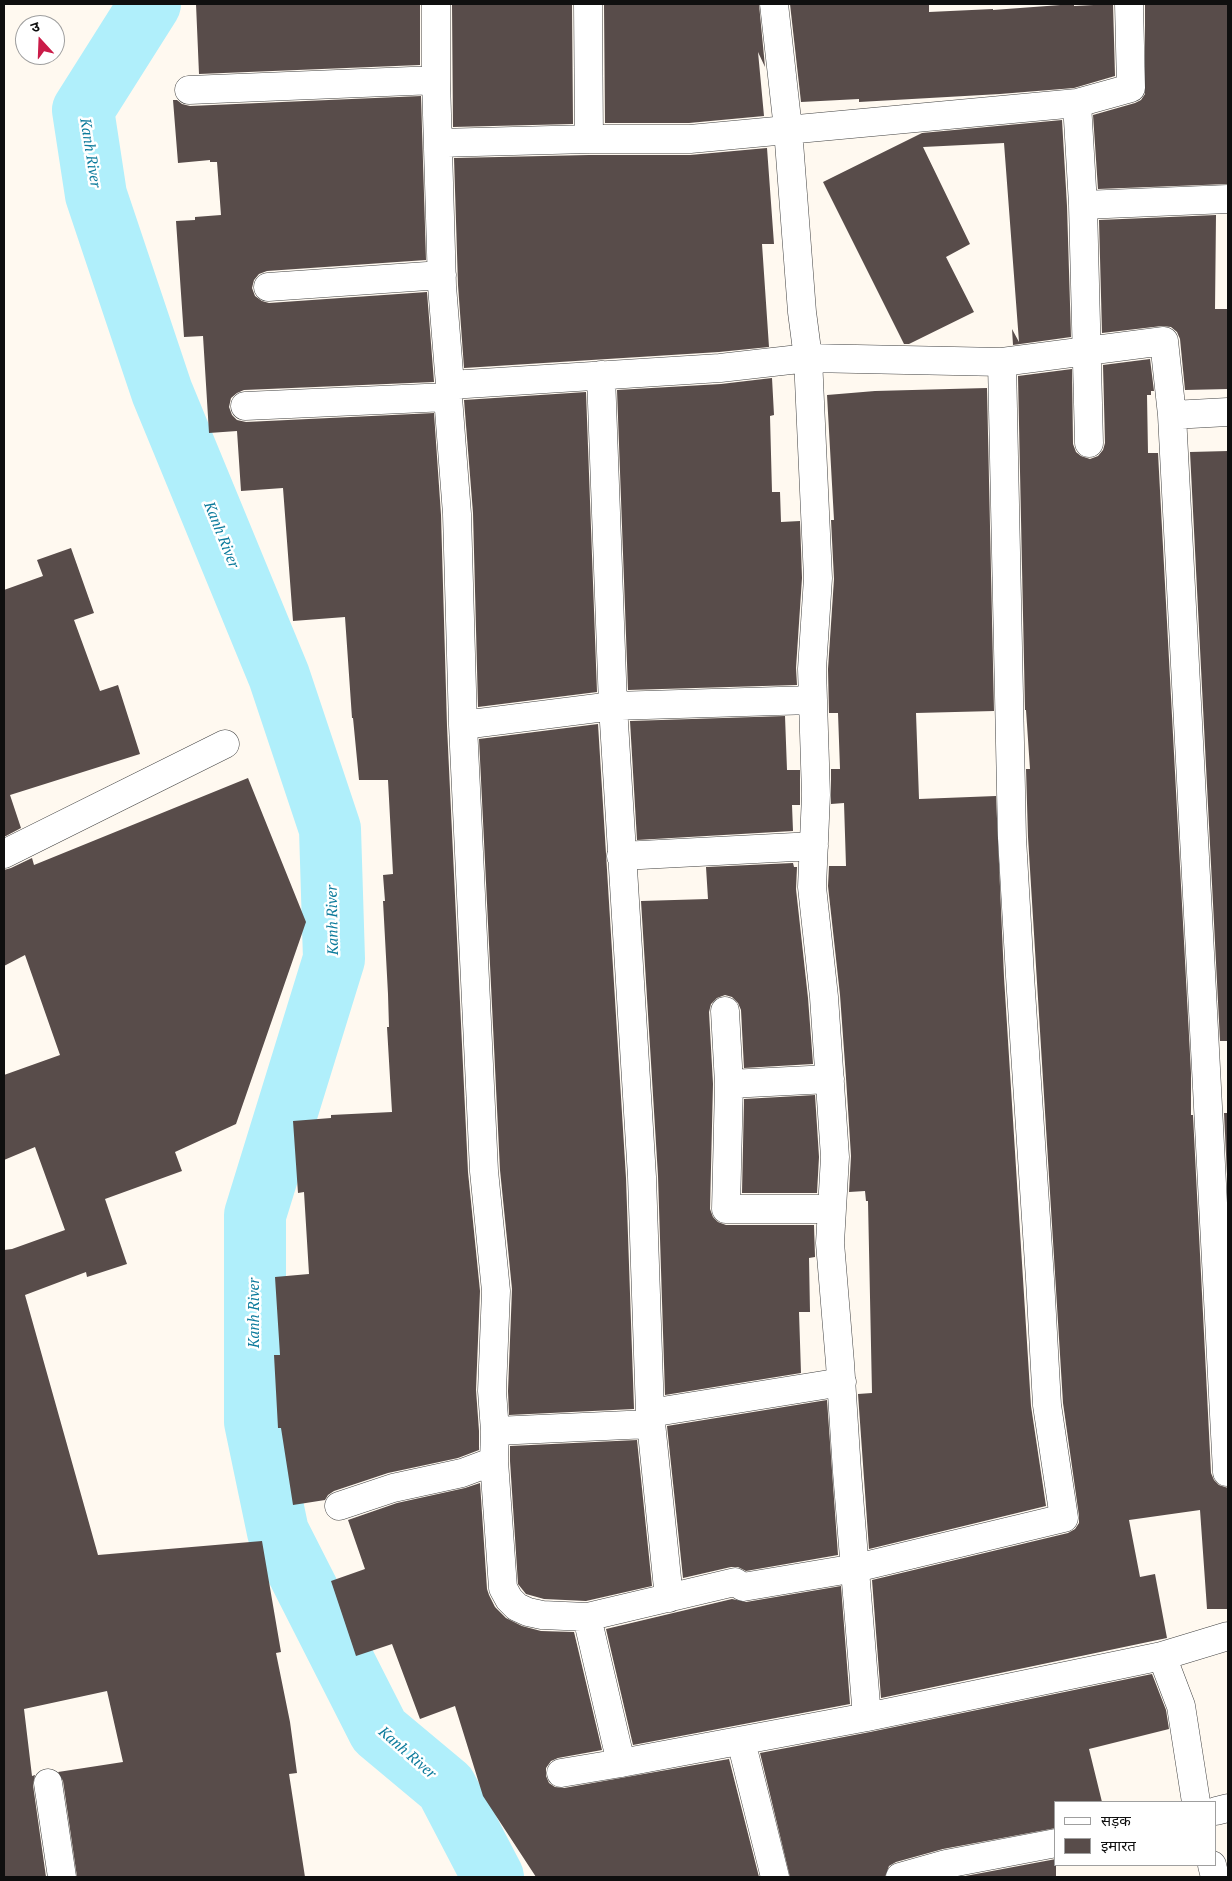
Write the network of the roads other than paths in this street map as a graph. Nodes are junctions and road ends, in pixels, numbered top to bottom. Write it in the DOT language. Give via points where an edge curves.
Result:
graph roads {
  1 [pos="436,4"];
  2 [pos="588,4"];
  3 [pos="774,4"];
  4 [pos="1130,4"];
  5 [pos="436,80"];
  6 [pos="188,90"];
  7 [pos="1077,103"];
  8 [pos="788,129"];
  9 [pos="589,139"];
  10 [pos="438,143"];
  11 [pos="1228,199"];
  12 [pos="1083,205"];
  13 [pos="442,276"];
  14 [pos="268,287"];
  15 [pos="1088,350"];
  16 [pos="808,358"];
  17 [pos="1002,362"];
  18 [pos="601,375"];
  19 [pos="449,391"];
  20 [pos="245,406"];
  21 [pos="1228,412"];
  22 [pos="1172,415"];
  23 [pos="1089,444"];
  24 [pos="812,700"];
  25 [pos="613,706"];
  26 [pos="463,725"];
  27 [pos="225,744"];
  28 [pos="814,846"];
  29 [pos="4,854"];
  30 [pos="621,856"];
  31 [pos="725,1011"];
  32 [pos="830,1079"];
  33 [pos="729,1084"];
  34 [pos="832,1208"];
  35 [pos="842,1382"];
  36 [pos="650,1418"];
  37 [pos="494,1431"];
  38 [pos="494,1462"];
  39 [pos="1228,1472"];
  40 [pos="339,1506"];
  41 [pos="856,1568"];
  42 [pos="669,1598"];
  43 [pos="587,1617"];
  44 [pos="1228,1636"];
  45 [pos="1162,1656"];
  46 [pos="867,1717"];
  47 [pos="741,1741"];
  48 [pos="621,1763"];
  49 [pos="561,1773"];
  50 [pos="48,1783"];
  51 [pos="1196,1801"];
  52 [pos="1054,1843"];
  53 [pos="916,1875"];
  54 [pos="62,1877"];
  55 [pos="775,1877"];
  1 -- 5 [label="street"];
  2 -- 9 [label="street"];
  3 -- 8 [label="street"];
  4 -- 7 [label="street" via="1131,88"];
  5 -- 6 [label="street"];
  5 -- 10 [label="street"];
  7 -- 8 [label="street"];
  7 -- 12 [label="street"];
  8 -- 9 [label="street" via="690,139"];
  8 -- 16 [label="street"];
  9 -- 10 [label="street"];
  10 -- 13 [label="street"];
  11 -- 12 [label="street"];
  12 -- 15 [label="street"];
  13 -- 14 [label="street"];
  13 -- 19 [label="street"];
  15 -- 17 [label="street"];
  15 -- 22 [label="street" via="1164,341"];
  15 -- 23 [label="street"];
  16 -- 17 [label="street"];
  16 -- 18 [label="street" via="720,368"];
  16 -- 24 [label="street" via="818,578"];
  17 -- 41 [label="street" via="1012,838 1047,1405 1064,1518"];
  18 -- 19 [label="street"];
  18 -- 25 [label="street"];
  19 -- 20 [label="street"];
  19 -- 26 [label="street" via="457,514"];
  21 -- 22 [label="street"];
  22 -- 39 [label="street"];
  24 -- 25 [label="street"];
  24 -- 28 [label="street" via="816,795"];
  25 -- 26 [label="street"];
  25 -- 30 [label="street"];
  26 -- 37 [label="street" via="484,1171 496,1291 492,1391"];
  27 -- 29 [label="street"];
  28 -- 30 [label="street"];
  28 -- 32 [label="street" via="812,887"];
  30 -- 36 [label="street" via="642,1177"];
  31 -- 33 [label="street"];
  32 -- 33 [label="street"];
  32 -- 34 [label="street" via="835,1157"];
  33 -- 34 [label="street" via="726,1209"];
  34 -- 35 [label="street" via="830,1243"];
  35 -- 36 [label="street"];
  35 -- 41 [label="street"];
  36 -- 37 [label="street"];
  36 -- 42 [label="street"];
  37 -- 38 [label="street"];
  38 -- 40 [label="street" via="462,1473 393,1488"];
  38 -- 43 [label="street" via="503,1588 509,1599 528,1612"];
  41 -- 42 [label="street" via="743,1587 735,1582"];
  41 -- 46 [label="street"];
  42 -- 43 [label="street"];
  43 -- 48 [label="street"];
  44 -- 45 [label="street"];
  45 -- 46 [label="street"];
  45 -- 51 [label="street" via="1181,1706"];
  46 -- 47 [label="street"];
  47 -- 48 [label="street"];
  47 -- 55 [label="street"];
  48 -- 49 [label="street"];
  50 -- 54 [label="street"];
  52 -- 53 [label="street" via="946,1864"];
}
